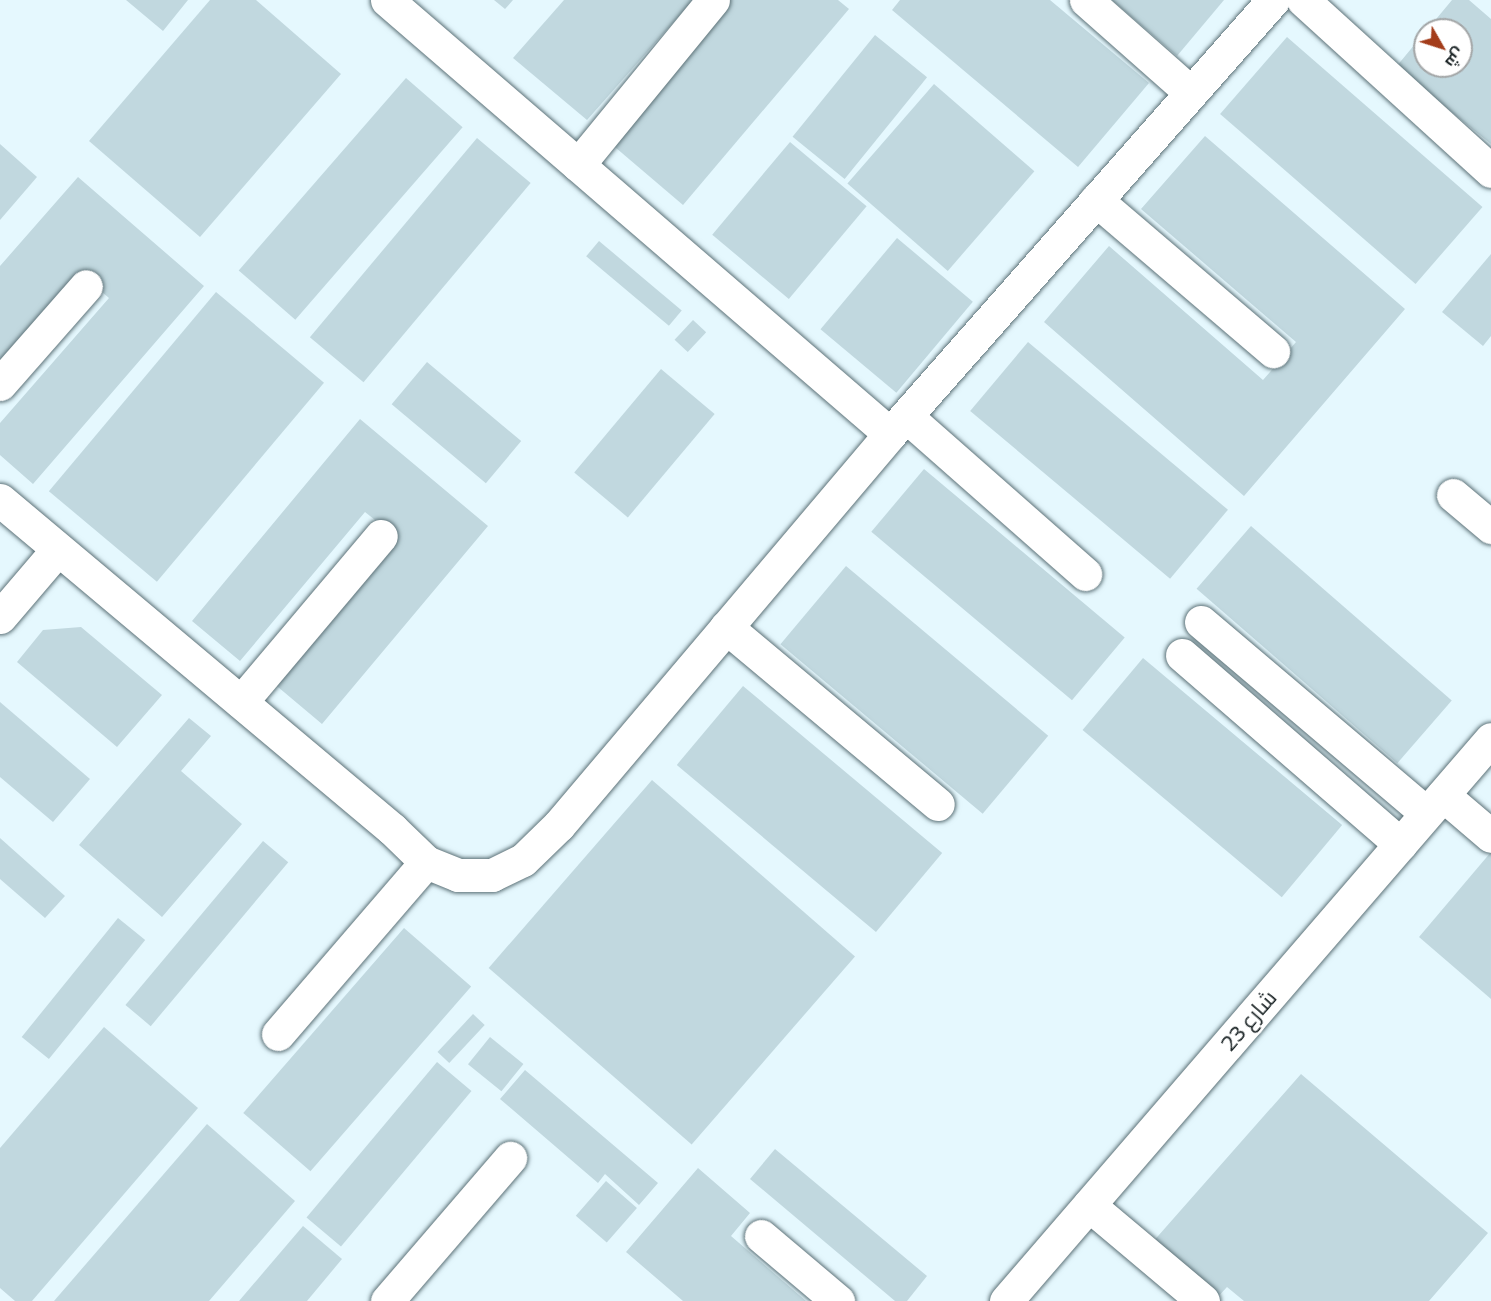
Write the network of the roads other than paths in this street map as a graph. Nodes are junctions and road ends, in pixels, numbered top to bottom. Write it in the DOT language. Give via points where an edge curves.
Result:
graph roads {
  1 [pos="387,0"];
  2 [pos="713,0"];
  3 [pos="1086,0"];
  4 [pos="1273,0"];
  5 [pos="1302,0"];
  6 [pos="1191,93"];
  7 [pos="578,165"];
  8 [pos="1491,171"];
  9 [pos="1096,201"];
  10 [pos="86,286"];
  11 [pos="1273,351"];
  12 [pos="0,384"];
  13 [pos="898,425"];
  14 [pos="1453,495"];
  15 [pos="0,500"];
  16 [pos="1491,527"];
  17 [pos="381,536"];
  18 [pos="58,549"];
  19 [pos="1085,574"];
  20 [pos="0,617"];
  21 [pos="1201,622"];
  22 [pos="726,627"];
  23 [pos="1182,655"];
  24 [pos="241,702"];
  25 [pos="1491,740"];
  26 [pos="938,804"];
  27 [pos="1435,804"];
  28 [pos="559,825"];
  29 [pos="392,829"];
  30 [pos="1491,836"];
  31 [pos="1400,844"];
  32 [pos="426,862"];
  33 [pos="278,1034"];
  34 [pos="510,1158"];
  35 [pos="1089,1205"];
  36 [pos="761,1236"];
  37 [pos="387,1301"];
  38 [pos="838,1301"];
  39 [pos="1006,1301"];
  40 [pos="1203,1301"];
  1 -- 7 [label="street"];
  2 -- 7 [label="street"];
  3 -- 6 [label="street"];
  4 -- 6 [label="street"];
  5 -- 8 [label="street"];
  6 -- 9 [label="street"];
  7 -- 13 [label="street"];
  9 -- 11 [label="street"];
  9 -- 13 [label="street"];
  10 -- 12 [label="street"];
  13 -- 19 [label="street"];
  13 -- 22 [label="street"];
  14 -- 16 [label="street"];
  15 -- 18 [label="street"];
  17 -- 24 [label="street"];
  18 -- 20 [label="street"];
  18 -- 24 [label="street"];
  21 -- 27 [label="street"];
  22 -- 26 [label="street"];
  22 -- 28 [label="street"];
  23 -- 31 [label="street"];
  24 -- 29 [label="street"];
  25 -- 27 [label="street, شارع 23"];
  27 -- 30 [label="street"];
  27 -- 31 [label="street, شارع 23"];
  28 -- 29 [label="street" via="480,855 449,854"];
  28 -- 32 [label="street" via="523,860 492,875 458,875"];
  29 -- 32 [label="street"];
  31 -- 35 [label="street, شارع 23"];
  32 -- 33 [label="street"];
  34 -- 37 [label="street"];
  35 -- 39 [label="street, شارع 23"];
  35 -- 40 [label="street"];
  36 -- 38 [label="street"];
}
